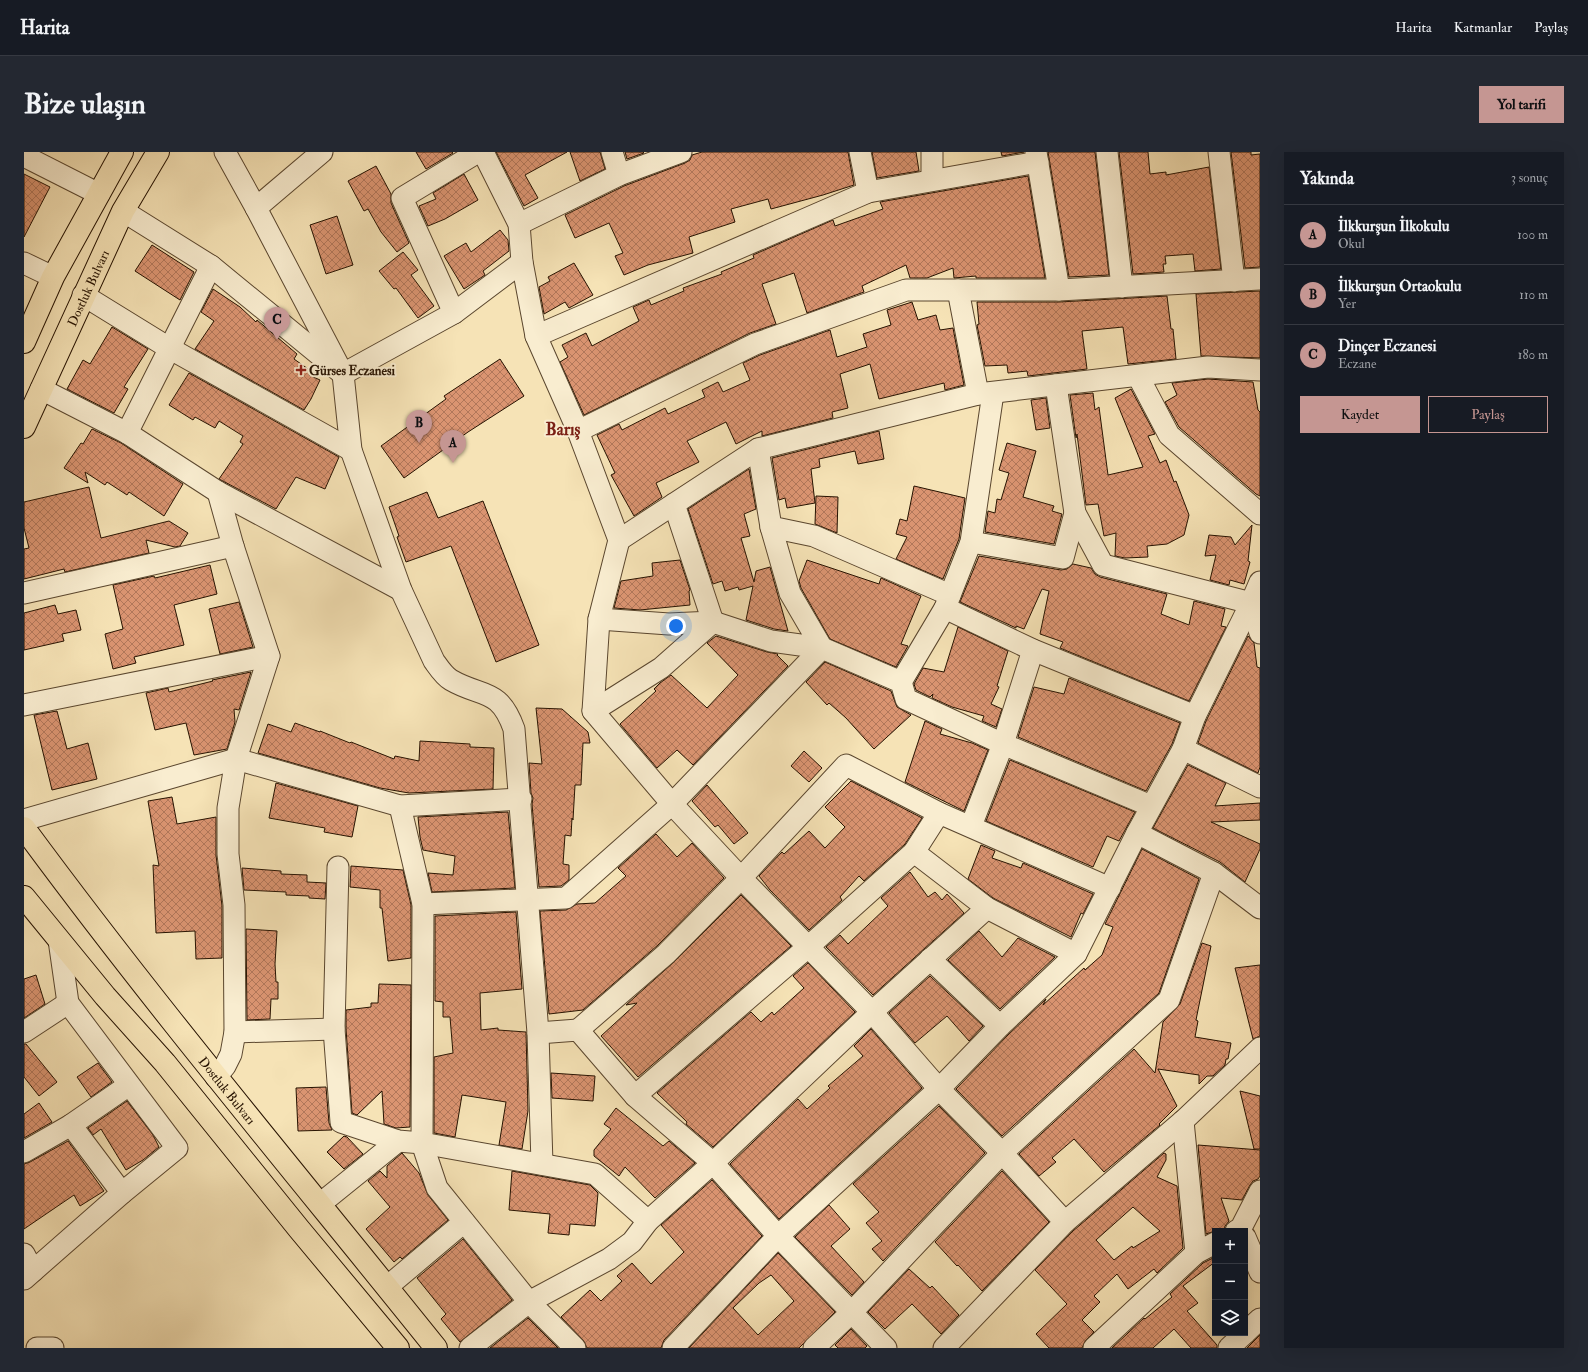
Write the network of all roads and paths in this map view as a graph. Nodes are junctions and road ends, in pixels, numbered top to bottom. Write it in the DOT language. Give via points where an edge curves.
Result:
graph roads {
  1 [pos="122,152"];
  2 [pos="158,152"];
  3 [pos="225,152"];
  4 [pos="322,152"];
  5 [pos="478,152"];
  6 [pos="482,152"];
  7 [pos="612,152"];
  8 [pos="681,152"];
  9 [pos="860,152"];
  10 [pos="932,152"];
  11 [pos="1107,152"];
  12 [pos="1218,152"];
  13 [pos="24,156"];
  14 [pos="1037,157"];
  15 [pos="619,175"];
  16 [pos="932,180"];
  17 [pos="868,192"];
  18 [pos="99,194"];
  19 [pos="256,208"];
  20 [pos="123,211"];
  21 [pos="519,224"];
  22 [pos="522,262"];
  23 [pos="24,263"];
  24 [pos="211,266"];
  25 [pos="54,278"];
  26 [pos="1260,280"];
  27 [pos="1234,281"];
  28 [pos="1122,287"];
  29 [pos="958,290"];
  30 [pos="1059,290"];
  31 [pos="83,295"];
  32 [pos="454,313"];
  33 [pos="536,336"];
  34 [pos="24,342"];
  35 [pos="170,348"];
  36 [pos="1260,370"];
  37 [pos="343,374"];
  38 [pos="1138,376"];
  39 [pos="1056,385"];
  40 [pos="41,389"];
  41 [pos="986,394"];
  42 [pos="24,427"];
  43 [pos="578,431"];
  44 [pos="127,433"];
  45 [pos="758,448"];
  46 [pos="351,450"];
  47 [pos="218,492"];
  48 [pos="674,504"];
  49 [pos="1075,513"];
  50 [pos="1260,514"];
  51 [pos="771,527"];
  52 [pos="619,540"];
  53 [pos="971,542"];
  54 [pos="233,546"];
  55 [pos="1260,582"];
  56 [pos="401,590"];
  57 [pos="24,593"];
  58 [pos="948,601"];
  59 [pos="1255,602"];
  60 [pos="599,619"];
  61 [pos="713,622"];
  62 [pos="1260,633"];
  63 [pos="822,648"];
  64 [pos="1033,650"];
  65 [pos="269,656"];
  66 [pos="901,682"];
  67 [pos="24,705"];
  68 [pos="593,711"];
  69 [pos="1195,716"];
  70 [pos="1004,744"];
  71 [pos="1183,749"];
  72 [pos="236,759"];
  73 [pos="1260,787"];
  74 [pos="520,799"];
  75 [pos="672,804"];
  76 [pos="400,806"];
  77 [pos="1151,806"];
  78 [pos="939,813"];
  79 [pos="24,820"];
  80 [pos="971,826"];
  81 [pos="24,828"];
  82 [pos="1137,833"];
  83 [pos="914,852"];
  84 [pos="338,867"];
  85 [pos="1214,873"];
  86 [pos="741,878"];
  87 [pos="1110,888"];
  88 [pos="24,897"];
  89 [pos="527,900"];
  90 [pos="423,904"];
  91 [pos="24,907"];
  92 [pos="987,908"];
  93 [pos="1260,908"];
  94 [pos="44,922"];
  95 [pos="59,940"];
  96 [pos="808,947"];
  97 [pos="1076,954"];
  98 [pos="930,959"];
  99 [pos="68,1003"];
  100 [pos="872,1012"];
  101 [pos="1000,1026"];
  102 [pos="334,1029"];
  103 [pos="578,1030"];
  104 [pos="24,1032"];
  105 [pos="235,1032"];
  106 [pos="538,1033"];
  107 [pos="1260,1048"];
  108 [pos="216,1077"];
  109 [pos="129,1085"];
  110 [pos="940,1089"];
  111 [pos="635,1096"];
  112 [pos="1183,1120"];
  113 [pos="71,1125"];
  114 [pos="398,1140"];
  115 [pos="422,1143"];
  116 [pos="24,1152"];
  117 [pos="1002,1153"];
  118 [pos="714,1163"];
  119 [pos="542,1164"];
  120 [pos="1260,1191"];
  121 [pos="122,1193"];
  122 [pos="320,1204"];
  123 [pos="648,1221"];
  124 [pos="464,1222"];
  125 [pos="1065,1222"];
  126 [pos="1243,1228"];
  127 [pos="778,1236"];
  128 [pos="1212,1245"];
  129 [pos="1248,1247"];
  130 [pos="1196,1253"];
  131 [pos="27,1268"];
  132 [pos="1260,1272"];
  133 [pos="387,1287"];
  134 [pos="529,1302"];
  135 [pos="851,1313"];
  136 [pos="1260,1319"];
  137 [pos="1248,1330"];
  138 [pos="1242,1336"];
  139 [pos="37,1348"];
  140 [pos="53,1348"];
  141 [pos="398,1348"];
  142 [pos="436,1348"];
  143 [pos="470,1348"];
  144 [pos="575,1348"];
  145 [pos="673,1348"];
  146 [pos="814,1348"];
  147 [pos="886,1348"];
  148 [pos="944,1348"];
  149 [pos="1094,1348"];
  150 [pos="1229,1348"];
  1 -- 18 [label="main road"];
  2 -- 20 [label="main road, Dostluk Bulvarı"];
  3 -- 19 [label="street"];
  4 -- 19 [label="street"];
  5 -- 32 [label="street" via="402,198"];
  6 -- 21 [label="street"];
  7 -- 15 [label="street"];
  8 -- 15 [label="street"];
  9 -- 17 [label="street"];
  10 -- 16 [label="street"];
  11 -- 28 [label="street"];
  12 -- 27 [label="street"];
  13 -- 18 [label="street"];
  14 -- 16 [label="street"];
  14 -- 30 [label="street"];
  15 -- 21 [label="street"];
  16 -- 17 [label="street"];
  17 -- 33 [label="street"];
  18 -- 25 [label="main road"];
  19 -- 37 [label="street"];
  20 -- 24 [label="street"];
  20 -- 31 [label="main road, Dostluk Bulvarı"];
  21 -- 22 [label="street"];
  22 -- 32 [label="street"];
  22 -- 33 [label="street"];
  23 -- 25 [label="street"];
  24 -- 35 [label="street"];
  24 -- 37 [label="street"];
  25 -- 34 [label="main road"];
  26 -- 27 [label="street"];
  27 -- 28 [label="street"];
  28 -- 30 [label="street"];
  29 -- 30 [label="street"];
  29 -- 41 [label="street"];
  29 -- 43 [label="street" via="906,290 755,344"];
  31 -- 35 [label="street"];
  31 -- 40 [label="main road, Dostluk Bulvarı"];
  32 -- 37 [label="street"];
  33 -- 43 [label="street"];
  35 -- 44 [label="street"];
  35 -- 46 [label="street"];
  36 -- 38 [label="street" via="1208,367"];
  37 -- 46 [label="street"];
  38 -- 39 [label="street"];
  38 -- 50 [label="street" via="1169,435"];
  39 -- 41 [label="street"];
  39 -- 49 [label="street"];
  40 -- 42 [label="main road, Dostluk Bulvarı"];
  40 -- 44 [label="street"];
  41 -- 45 [label="street"];
  41 -- 53 [label="street"];
  43 -- 52 [label="street"];
  44 -- 47 [label="street"];
  45 -- 48 [label="street"];
  45 -- 51 [label="street"];
  46 -- 56 [label="street"];
  47 -- 54 [label="street"];
  47 -- 56 [label="street"];
  48 -- 52 [label="street"];
  48 -- 61 [label="street"];
  49 -- 53 [label="street" via="1063,558"];
  49 -- 59 [label="street" via="1103,564"];
  51 -- 58 [label="street" via="814,536"];
  51 -- 63 [label="street" via="790,593"];
  52 -- 60 [label="street"];
  53 -- 58 [label="street"];
  54 -- 57 [label="street"];
  54 -- 65 [label="street"];
  55 -- 59 [label="street"];
  56 -- 74 [label="street" via="440,670 452,680 493,697 506,711 514,729"];
  58 -- 64 [label="street"];
  58 -- 66 [label="street"];
  59 -- 62 [label="street"];
  59 -- 69 [label="street"];
  60 -- 61 [label="street" via="669,624"];
  60 -- 68 [label="street"];
  61 -- 63 [label="street" via="771,641"];
  61 -- 68 [label="street" via="661,668"];
  63 -- 66 [label="street"];
  63 -- 75 [label="street"];
  64 -- 69 [label="street"];
  64 -- 70 [label="street"];
  65 -- 67 [label="street"];
  65 -- 72 [label="street"];
  66 -- 70 [label="street" via="906,699"];
  68 -- 75 [label="street"];
  69 -- 71 [label="street"];
  70 -- 77 [label="street"];
  70 -- 80 [label="street"];
  71 -- 73 [label="street"];
  71 -- 77 [label="street"];
  72 -- 76 [label="street"];
  72 -- 79 [label="street"];
  72 -- 105 [label="street" via="227,833 234,904"];
  74 -- 76 [label="street"];
  74 -- 89 [label="street"];
  75 -- 86 [label="street"];
  75 -- 89 [label="street" via="566,898"];
  76 -- 90 [label="street"];
  77 -- 82 [label="street"];
  78 -- 80 [label="street"];
  78 -- 83 [label="street"];
  78 -- 86 [label="street" via="846,765"];
  80 -- 87 [label="street"];
  81 -- 108 [label="main road, Dostluk Bulvarı"];
  82 -- 85 [label="street"];
  82 -- 87 [label="street"];
  83 -- 92 [label="street"];
  83 -- 96 [label="street"];
  84 -- 102 [label="street"];
  85 -- 93 [label="street"];
  85 -- 117 [label="street" via="1169,1000"];
  86 -- 96 [label="street"];
  86 -- 103 [label="street" via="666,954"];
  87 -- 97 [label="street"];
  88 -- 94 [label="main road"];
  89 -- 90 [label="street"];
  89 -- 106 [label="street"];
  90 -- 115 [label="street"];
  91 -- 94 [label="main road"];
  92 -- 97 [label="street"];
  92 -- 98 [label="street"];
  94 -- 95 [label="main road"];
  95 -- 99 [label="street"];
  95 -- 141 [label="main road" via="165,1063 298,1229"];
  96 -- 100 [label="street"];
  96 -- 111 [label="street"];
  97 -- 101 [label="street"];
  98 -- 100 [label="street"];
  98 -- 101 [label="street"];
  99 -- 104 [label="street"];
  99 -- 109 [label="street"];
  100 -- 110 [label="street"];
  100 -- 118 [label="street"];
  101 -- 110 [label="street"];
  102 -- 105 [label="street"];
  102 -- 114 [label="street" via="341,1122"];
  103 -- 106 [label="street"];
  103 -- 111 [label="street"];
  105 -- 108 [label="street" via="231,1054"];
  106 -- 119 [label="street"];
  107 -- 112 [label="street"];
  108 -- 122 [label="main road, Dostluk Bulvarı"];
  109 -- 113 [label="street"];
  109 -- 121 [label="street" via="177,1148"];
  110 -- 117 [label="street"];
  110 -- 127 [label="street"];
  111 -- 118 [label="street"];
  112 -- 125 [label="street"];
  112 -- 130 [label="street"];
  113 -- 116 [label="street"];
  113 -- 121 [label="street"];
  114 -- 115 [label="street"];
  114 -- 122 [label="street"];
  115 -- 119 [label="street"];
  115 -- 124 [label="street" via="437,1188"];
  117 -- 125 [label="street"];
  117 -- 135 [label="street"];
  118 -- 123 [label="street"];
  118 -- 127 [label="street"];
  119 -- 123 [label="street" via="595,1174"];
  120 -- 126 [label="street"];
  121 -- 131 [label="street"];
  122 -- 133 [label="main road, Dostluk Bulvarı"];
  123 -- 134 [label="street" via="632,1242 609,1260"];
  124 -- 133 [label="street"];
  124 -- 134 [label="street"];
  125 -- 148 [label="street"];
  127 -- 135 [label="street"];
  127 -- 145 [label="street"];
  128 -- 130 [label="street"];
  129 -- 132 [label="street"];
  130 -- 149 [label="street"];
  133 -- 142 [label="main road, Dostluk Bulvarı"];
  134 -- 143 [label="street"];
  134 -- 144 [label="street"];
  135 -- 146 [label="street"];
  135 -- 147 [label="street"];
  136 -- 137 [label="street"];
  138 -- 150 [label="street"];
  139 -- 140 [label="street"];
}
